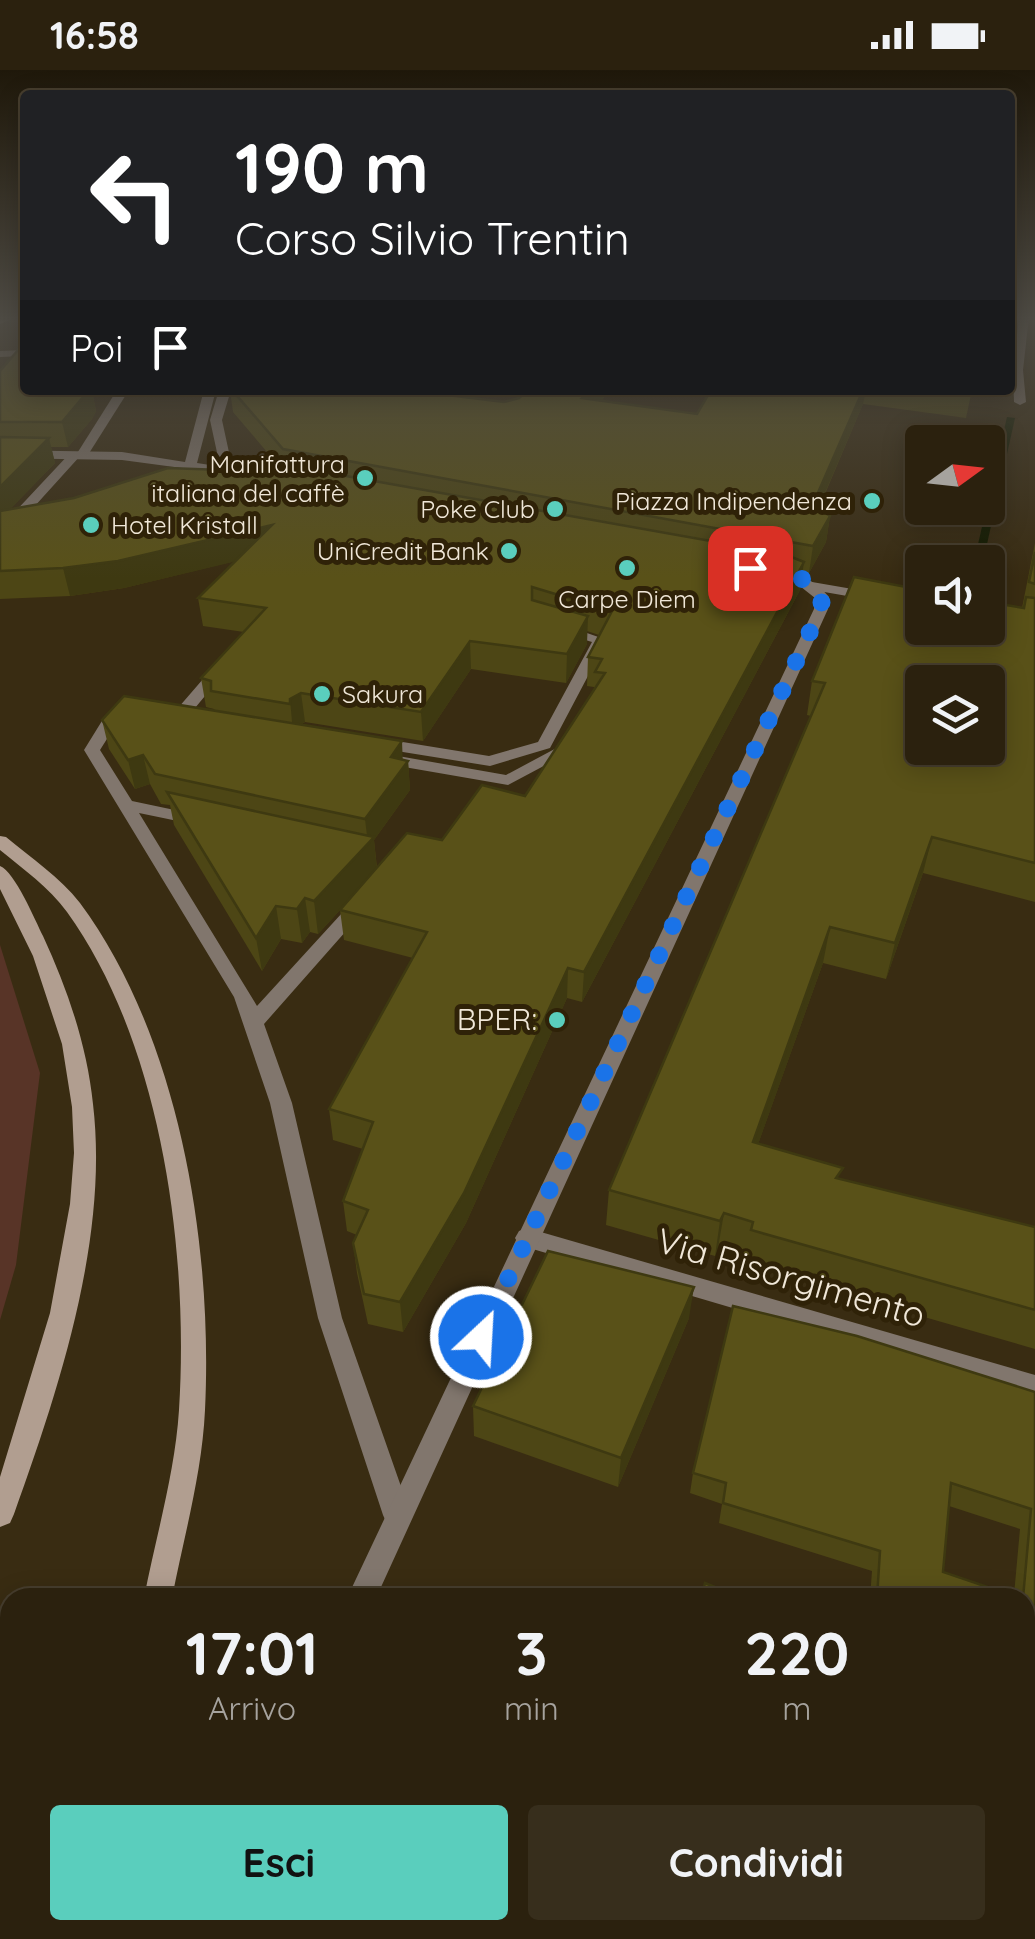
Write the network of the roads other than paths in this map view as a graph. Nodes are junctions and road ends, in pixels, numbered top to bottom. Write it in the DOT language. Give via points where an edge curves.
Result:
graph roads {
  1 [pos="113,404"];
  2 [pos="205,404"];
  3 [pos="221,404"];
  4 [pos="0,454"];
  5 [pos="79,455"];
  6 [pos="183,463"];
  7 [pos="227,471"];
  8 [pos="258,477"];
  9 [pos="157,482"];
  10 [pos="38,524"];
  11 [pos="766,571"];
  12 [pos="812,586"];
  13 [pos="905,602"];
  14 [pos="554,626"];
  15 [pos="230,655"];
  16 [pos="154,718"];
  17 [pos="173,721"];
  18 [pos="564,750"];
  19 [pos="126,804"];
  20 [pos="222,826"];
  21 [pos="0,841"];
  22 [pos="0,872"];
  23 [pos="370,894"];
  24 [pos="253,1023"];
  25 [pos="528,1238"];
  26 [pos="1035,1386"];
  27 [pos="0,1514"];
  28 [pos="396,1515"];
  29 [pos="160,1588"];
  30 [pos="365,1588"];
  1 -- 5 [label="street"];
  2 -- 6 [label="street"];
  3 -- 7 [label="street" via="216,420"];
  4 -- 5 [label="street"];
  5 -- 6 [label="street"];
  5 -- 10 [label="street" via="13,522"];
  6 -- 7 [label="street"];
  6 -- 9 [label="street"];
  7 -- 8 [label="street"];
  11 -- 12 [label="street"];
  12 -- 13 [label="street"];
  12 -- 25 [label="street" via="822,597 821,608"];
  14 -- 18 [label="street" via="600,640 544,745 490,761 358,747 508,780"];
  15 -- 17 [label="street" via="184,711 216,722"];
  16 -- 19 [label="street" via="111,718 92,750"];
  19 -- 20 [label="street"];
  19 -- 24 [label="street" via="244,997"];
  21 -- 29 [label="main road" via="72,905 101,950 125,991 162,1115 194,1341 191,1415"];
  22 -- 27 [label="main road" via="56,986 84,1109 70,1268 50,1359"];
  23 -- 24 [label="street"];
  24 -- 28 [label="street" via="281,1102 330,1318"];
  25 -- 26 [label="street, Via Risorgimento"];
  25 -- 28 [label="street"];
  28 -- 30 [label="street"];
}
